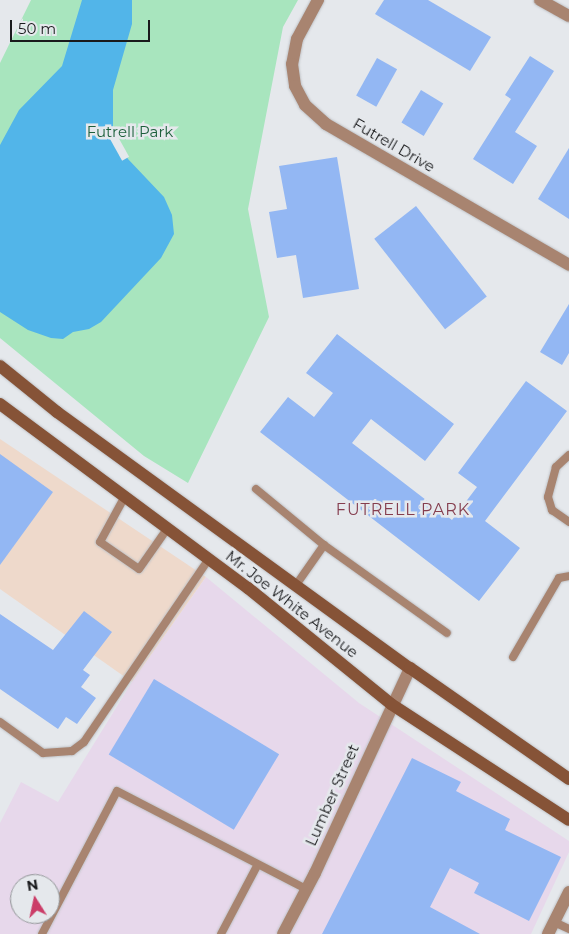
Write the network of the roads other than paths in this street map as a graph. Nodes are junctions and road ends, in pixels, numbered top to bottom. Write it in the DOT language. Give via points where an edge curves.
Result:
graph roads {
  1 [pos="318,0"];
  2 [pos="540,0"];
  3 [pos="569,16"];
  4 [pos="569,265"];
  5 [pos="0,366"];
  6 [pos="1,409"];
  7 [pos="569,455"];
  8 [pos="256,489"];
  9 [pos="124,498"];
  10 [pos="569,522"];
  11 [pos="166,529"];
  12 [pos="324,545"];
  13 [pos="209,559"];
  14 [pos="569,576"];
  15 [pos="296,585"];
  16 [pos="447,633"];
  17 [pos="513,657"];
  18 [pos="410,668"];
  19 [pos="391,704"];
  20 [pos="0,722"];
  21 [pos="569,778"];
  22 [pos="569,820"];
  23 [pos="257,866"];
  24 [pos="306,889"];
  25 [pos="569,892"];
  26 [pos="554,922"];
  27 [pos="569,929"];
  28 [pos="42,934"];
  29 [pos="221,934"];
  30 [pos="283,934"];
  31 [pos="548,934"];
  1 -- 4 [label="street, Futrell Drive" via="297,39 292,64 295,86 305,105 326,124"];
  2 -- 3 [label="street"];
  5 -- 15 [label="main road, Mr. Joe White Avenue" via="57,412"];
  6 -- 9 [label="main road, Mr. Joe White Avenue"];
  7 -- 10 [label="lane" via="556,467 548,497 552,510"];
  8 -- 12 [label="lane"];
  9 -- 11 [label="main road, Mr. Joe White Avenue"];
  9 -- 11 [label="lane" via="100,542 139,569"];
  11 -- 13 [label="main road, Mr. Joe White Avenue"];
  12 -- 15 [label="lane"];
  12 -- 16 [label="lane"];
  13 -- 19 [label="main road, Mr. Joe White Avenue"];
  13 -- 20 [label="lane" via="84,742 72,751 43,753"];
  14 -- 17 [label="lane" via="559,578"];
  15 -- 18 [label="main road, Mr. Joe White Avenue"];
  18 -- 19 [label="street, Lumber Street"];
  18 -- 21 [label="main road, Mr. Joe White Avenue"];
  19 -- 22 [label="main road, Mr. Joe White Avenue"];
  19 -- 24 [label="street, Lumber Street"];
  23 -- 24 [label="lane"];
  23 -- 28 [label="lane" via="117,791"];
  23 -- 29 [label="lane"];
  24 -- 30 [label="street, Lumber Street"];
  25 -- 26 [label="street"];
  26 -- 27 [label="lane"];
  26 -- 31 [label="street"];
}
